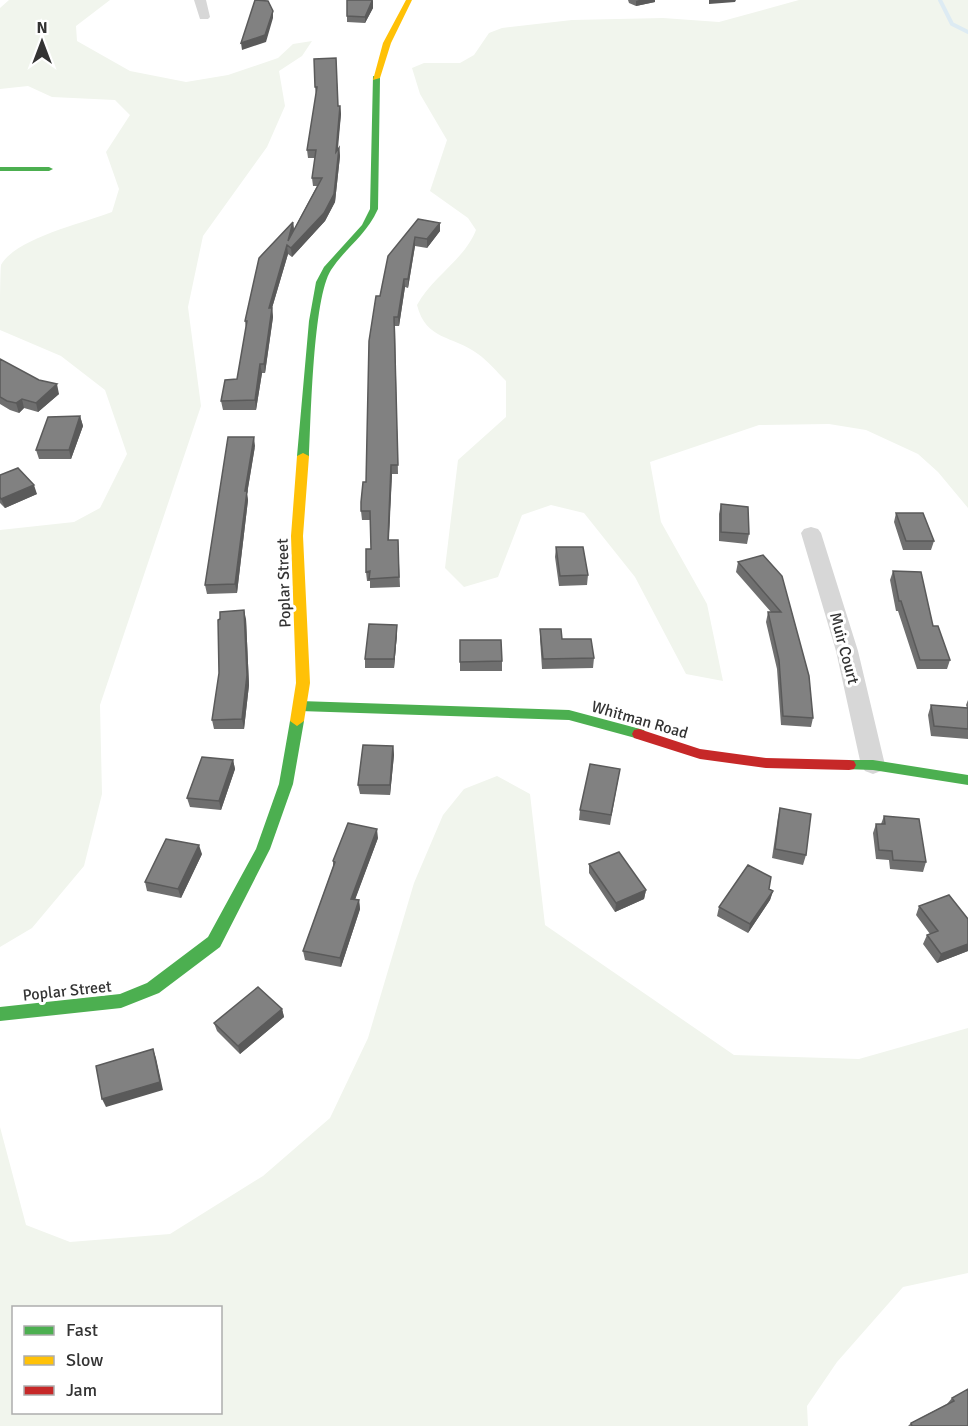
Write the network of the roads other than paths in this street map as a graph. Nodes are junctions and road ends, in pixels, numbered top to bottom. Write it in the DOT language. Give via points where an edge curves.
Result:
graph roads {
  1 [pos="200,0"];
  2 [pos="409,0"];
  3 [pos="204,17"];
  4 [pos="0,169"];
  5 [pos="49,169"];
  6 [pos="812,533"];
  7 [pos="300,706"];
  8 [pos="873,765"];
  9 [pos="968,780"];
  10 [pos="0,1014"];
  1 -- 3 [label="street"];
  2 -- 7 [label="street, Poplar Street" via="376,74 374,209 366,226 327,269 314,321 297,536 303,683"];
  4 -- 5 [label="street"];
  6 -- 8 [label="street, Muir Court" via="847,651"];
  7 -- 8 [label="street, Whitman Road" via="569,715 700,754 766,763"];
  7 -- 10 [label="street, Poplar Street" via="286,784 263,849 214,942 153,988 121,1001"];
  8 -- 9 [label="street, Whitman Road"];
}
